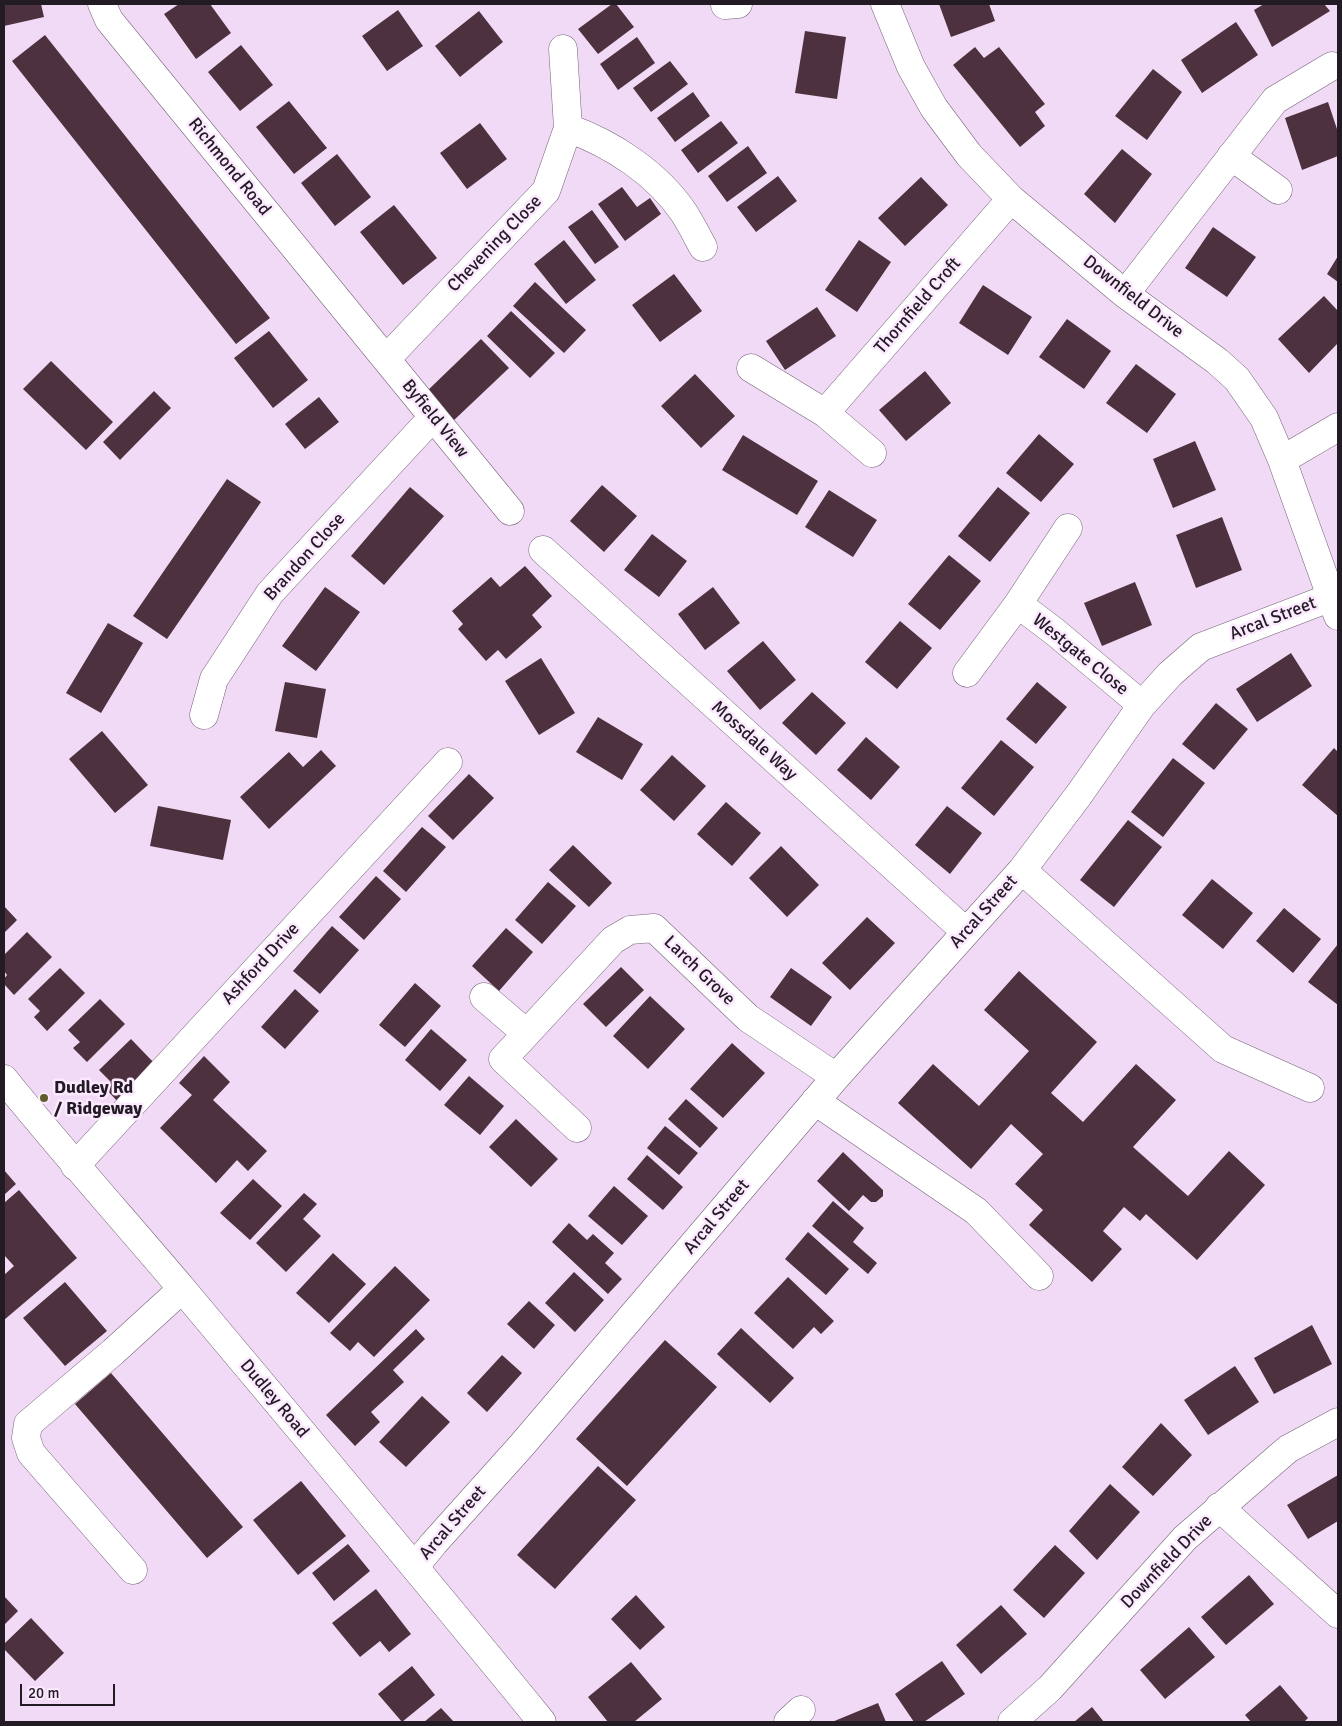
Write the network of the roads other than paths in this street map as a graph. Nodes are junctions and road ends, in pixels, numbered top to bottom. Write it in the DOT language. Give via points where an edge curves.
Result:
graph roads {
  1 [pos="102,4"];
  2 [pos="885,4"];
  3 [pos="563,49"];
  4 [pos="1332,66"];
  5 [pos="568,128"];
  6 [pos="1231,156"];
  7 [pos="1278,190"];
  8 [pos="1011,199"];
  9 [pos="703,247"];
  10 [pos="1125,294"];
  11 [pos="360,327"];
  12 [pos="386,359"];
  13 [pos="751,368"];
  14 [pos="825,413"];
  15 [pos="433,417"];
  16 [pos="1338,427"];
  17 [pos="872,453"];
  18 [pos="1282,460"];
  19 [pos="510,511"];
  20 [pos="1068,528"];
  21 [pos="544,550"];
  22 [pos="1018,604"];
  23 [pos="1335,606"];
  24 [pos="967,673"];
  25 [pos="1142,705"];
  26 [pos="204,714"];
  27 [pos="448,762"];
  28 [pos="1022,870"];
  29 [pos="965,931"];
  30 [pos="484,997"];
  31 [pos="526,1033"];
  32 [pos="836,1077"];
  33 [pos="4,1079"];
  34 [pos="1310,1088"];
  35 [pos="815,1101"];
  36 [pos="577,1128"];
  37 [pos="75,1166"];
  38 [pos="1039,1276"];
  39 [pos="182,1289"];
  40 [pos="1338,1422"];
  41 [pos="1219,1507"];
  42 [pos="415,1566"];
  43 [pos="132,1570"];
  44 [pos="1338,1614"];
  45 [pos="542,1722"];
  46 [pos="1012,1722"];
  1 -- 11 [label="street, Richmond Road" via="109,20"];
  2 -- 8 [label="street, Downfield Drive" via="911,67 934,108 969,155"];
  3 -- 5 [label="street, Chevening Close"];
  4 -- 6 [label="street" via="1275,100"];
  5 -- 9 [label="street" via="597,139 665,189 684,213"];
  5 -- 12 [label="street, Chevening Close" via="546,191"];
  6 -- 7 [label="street"];
  6 -- 10 [label="street"];
  8 -- 10 [label="street, Downfield Drive"];
  8 -- 14 [label="street, Thornfield Croft"];
  10 -- 18 [label="street, Downfield Drive" via="1237,379 1264,418"];
  11 -- 12 [label="street, Byfield View"];
  12 -- 15 [label="street, Byfield View"];
  13 -- 14 [label="street"];
  14 -- 17 [label="street"];
  15 -- 19 [label="street, Byfield View"];
  15 -- 26 [label="street, Brandon Close" via="270,594 214,679"];
  16 -- 18 [label="street"];
  18 -- 23 [label="street, Downfield Drive"];
  20 -- 22 [label="street, Westgate Close"];
  21 -- 29 [label="street, Mossdale Way"];
  22 -- 24 [label="street, Westgate Close"];
  22 -- 25 [label="street, Westgate Close"];
  23 -- 25 [label="street, Arcal Street" via="1201,647"];
  25 -- 28 [label="street, Arcal Street"];
  27 -- 37 [label="street, Ashford Drive"];
  28 -- 29 [label="street, Arcal Street"];
  28 -- 34 [label="street, Arcal Street" via="1223,1048"];
  29 -- 32 [label="street, Arcal Street"];
  30 -- 31 [label="street"];
  31 -- 32 [label="street, Larch Grove" via="613,940 630,930 654,928 748,1018"];
  31 -- 36 [label="street, Larch Grove" via="503,1059"];
  32 -- 35 [label="street, Arcal Street"];
  33 -- 37 [label="street, Dudley Road"];
  35 -- 38 [label="street" via="976,1211"];
  35 -- 42 [label="street, Arcal Street"];
  37 -- 39 [label="street, Dudley Road"];
  39 -- 42 [label="street, Dudley Road"];
  39 -- 43 [label="street" via="28,1424 26,1438 31,1453"];
  40 -- 41 [label="street, Downfield Drive" via="1288,1449"];
  41 -- 44 [label="street"];
  41 -- 46 [label="street, Downfield Drive" via="1185,1538 1050,1688"];
  42 -- 45 [label="street, Dudley Road"];
}
